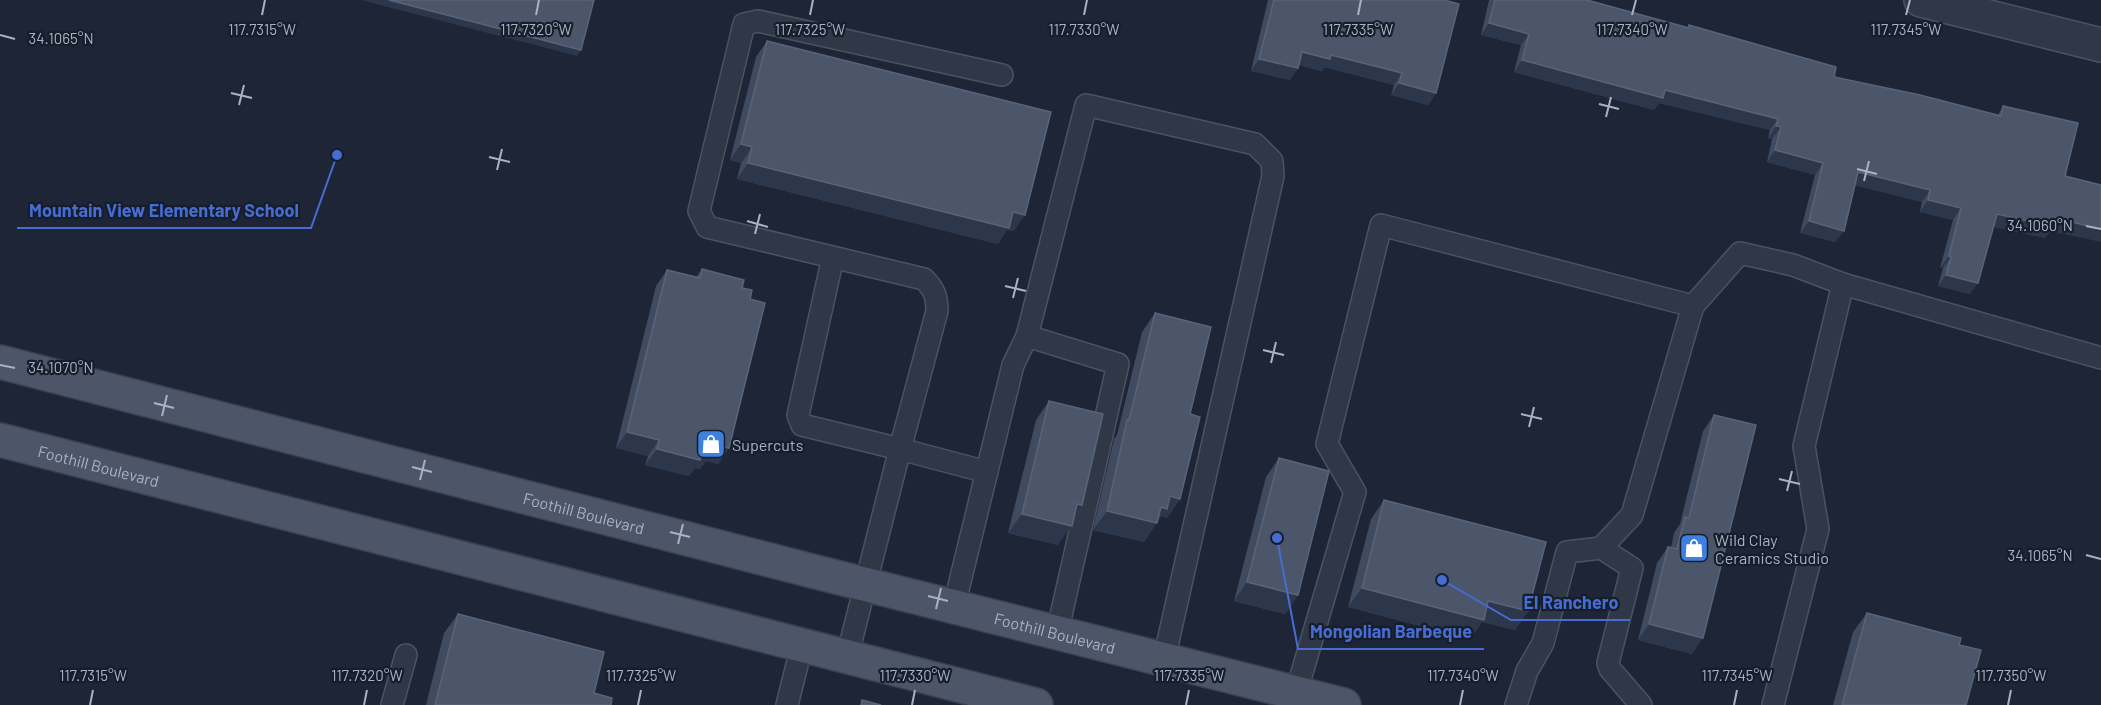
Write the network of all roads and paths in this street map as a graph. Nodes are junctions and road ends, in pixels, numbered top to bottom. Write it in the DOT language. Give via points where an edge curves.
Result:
graph roads {
  1 [pos="1921,0"];
  2 [pos="1987,8"];
  3 [pos="2101,45"];
  4 [pos="1002,75"];
  5 [pos="833,257"];
  6 [pos="1843,284"];
  7 [pos="1692,306"];
  8 [pos="1027,336"];
  9 [pos="2101,358"];
  10 [pos="0,362"];
  11 [pos="0,440"];
  12 [pos="900,449"];
  13 [pos="987,472"];
  14 [pos="1601,548"];
  15 [pos="867,585"];
  16 [pos="954,606"];
  17 [pos="1057,633"];
  18 [pos="802,645"];
  19 [pos="406,655"];
  20 [pos="847,657"];
  21 [pos="1164,659"];
  22 [pos="1296,693"];
  23 [pos="392,705"];
  24 [pos="787,705"];
  25 [pos="1036,705"];
  26 [pos="1344,705"];
  27 [pos="1516,705"];
  28 [pos="1641,705"];
  29 [pos="1773,705"];
  1 -- 2 [label="street"];
  2 -- 3 [label="street"];
  4 -- 5 [label="lane" via="758,21 744,24 699,211 707,227"];
  5 -- 12 [label="lane" via="924,279 937,299"];
  5 -- 12 [label="lane" via="798,414 802,425"];
  6 -- 7 [label="lane" via="1793,265 1740,254"];
  6 -- 9 [label="lane"];
  6 -- 29 [label="lane" via="1804,446 1818,529"];
  7 -- 14 [label="lane" via="1632,515"];
  7 -- 22 [label="lane" via="1381,225 1326,444 1355,492"];
  8 -- 13 [label="lane" via="1013,365"];
  8 -- 17 [label="lane" via="1118,364"];
  8 -- 21 [label="lane" via="1086,105 1255,144 1272,161 1273,176"];
  10 -- 15 [label="main road, Foothill Boulevard"];
  11 -- 18 [label="main road, Foothill Boulevard"];
  12 -- 13 [label="lane"];
  12 -- 15 [label="lane"];
  13 -- 16 [label="lane"];
  14 -- 27 [label="lane" via="1566,552 1543,643 1527,671"];
  14 -- 28 [label="lane" via="1632,568 1608,663"];
  15 -- 16 [label="main road, Foothill Boulevard"];
  15 -- 20 [label="lane"];
  16 -- 17 [label="main road, Foothill Boulevard"];
  17 -- 21 [label="main road, Foothill Boulevard"];
  18 -- 20 [label="main road, Foothill Boulevard"];
  18 -- 24 [label="lane"];
  19 -- 23 [label="lane"];
  20 -- 25 [label="main road, Foothill Boulevard"];
  21 -- 22 [label="main road, Foothill Boulevard"];
  22 -- 26 [label="main road, Foothill Boulevard"];
}
